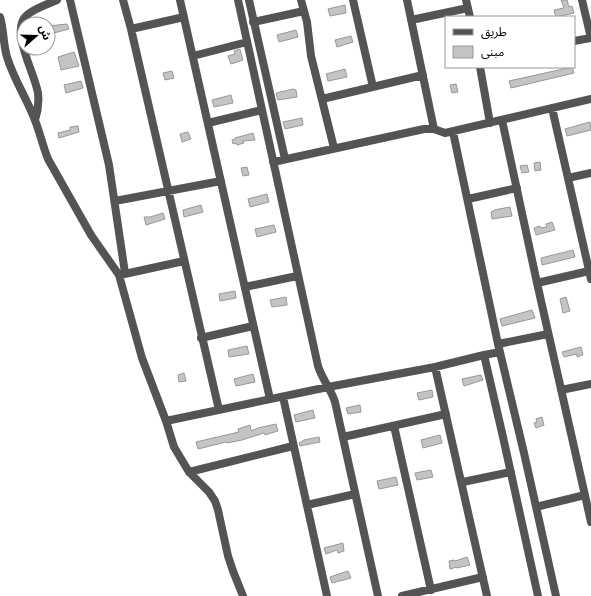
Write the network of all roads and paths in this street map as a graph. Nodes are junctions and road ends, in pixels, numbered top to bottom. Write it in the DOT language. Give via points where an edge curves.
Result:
graph roads {
  1 [pos="57,0"];
  2 [pos="70,0"];
  3 [pos="123,0"];
  4 [pos="180,0"];
  5 [pos="238,0"];
  6 [pos="249,0"];
  7 [pos="301,0"];
  8 [pos="353,0"];
  9 [pos="406,0"];
  10 [pos="582,0"];
  11 [pos="467,4"];
  12 [pos="304,11"];
  13 [pos="470,16"];
  14 [pos="0,17"];
  15 [pos="184,17"];
  16 [pos="411,20"];
  17 [pos="253,22"];
  18 [pos="131,29"];
  19 [pos="591,38"];
  20 [pos="247,42"];
  21 [pos="575,42"];
  22 [pos="193,56"];
  23 [pos="480,68"];
  24 [pos="423,75"];
  25 [pos="373,88"];
  26 [pos="322,99"];
  27 [pos="591,99"];
  28 [pos="552,108"];
  29 [pos="262,110"];
  30 [pos="35,120"];
  31 [pos="502,120"];
  32 [pos="208,123"];
  33 [pos="490,123"];
  34 [pos="434,129"];
  35 [pos="453,132"];
  36 [pos="334,148"];
  37 [pos="285,159"];
  38 [pos="273,162"];
  39 [pos="591,173"];
  40 [pos="568,178"];
  41 [pos="221,181"];
  42 [pos="517,188"];
  43 [pos="169,191"];
  44 [pos="468,199"];
  45 [pos="115,201"];
  46 [pos="184,260"];
  47 [pos="122,274"];
  48 [pos="590,275"];
  49 [pos="297,276"];
  50 [pos="537,283"];
  51 [pos="245,287"];
  52 [pos="253,326"];
  53 [pos="548,334"];
  54 [pos="201,338"];
  55 [pos="499,348"];
  56 [pos="484,355"];
  57 [pos="435,366"];
  58 [pos="591,384"];
  59 [pos="328,387"];
  60 [pos="561,390"];
  61 [pos="283,397"];
  62 [pos="270,399"];
  63 [pos="219,410"];
  64 [pos="446,414"];
  65 [pos="166,421"];
  66 [pos="394,426"];
  67 [pos="343,437"];
  68 [pos="293,446"];
  69 [pos="190,472"];
  70 [pos="511,472"];
  71 [pos="463,482"];
  72 [pos="355,494"];
  73 [pos="585,495"];
  74 [pos="306,505"];
  75 [pos="536,507"];
  76 [pos="591,522"];
  77 [pos="483,577"];
  78 [pos="431,590"];
  79 [pos="243,596"];
  80 [pos="327,596"];
  81 [pos="378,596"];
  82 [pos="402,596"];
  83 [pos="487,596"];
  84 [pos="538,596"];
  85 [pos="556,596"];
  1 -- 30 [label="street" via="26,15 20,25 21,38 38,94 39,104"];
  2 -- 45 [label="street" via="109,165"];
  3 -- 18 [label="street"];
  4 -- 15 [label="street"];
  5 -- 20 [label="street"];
  6 -- 17 [label="street"];
  7 -- 12 [label="street"];
  8 -- 25 [label="street"];
  9 -- 16 [label="street"];
  10 -- 19 [label="street"];
  11 -- 13 [label="street"];
  11 -- 16 [label="street"];
  12 -- 17 [label="street"];
  12 -- 26 [label="street" via="311,56"];
  14 -- 30 [label="street" via="6,55"];
  15 -- 18 [label="street"];
  15 -- 22 [label="street"];
  16 -- 24 [label="street"];
  17 -- 37 [label="street"];
  18 -- 43 [label="street"];
  19 -- 21 [label="street"];
  20 -- 22 [label="street"];
  20 -- 29 [label="street"];
  22 -- 32 [label="street"];
  23 -- 33 [label="street"];
  24 -- 25 [label="street"];
  24 -- 34 [label="street"];
  25 -- 26 [label="street"];
  26 -- 36 [label="street"];
  27 -- 28 [label="street"];
  28 -- 31 [label="street"];
  28 -- 40 [label="street"];
  29 -- 32 [label="street"];
  29 -- 38 [label="street"];
  30 -- 47 [label="street" via="55,172 91,235"];
  31 -- 33 [label="street"];
  31 -- 42 [label="street"];
  32 -- 41 [label="street"];
  33 -- 35 [label="street"];
  34 -- 35 [label="street" via="444,133"];
  34 -- 36 [label="street" via="406,132"];
  35 -- 44 [label="street"];
  36 -- 37 [label="street"];
  37 -- 38 [label="street"];
  38 -- 49 [label="street"];
  39 -- 40 [label="street"];
  40 -- 48 [label="street"];
  41 -- 43 [label="street"];
  41 -- 51 [label="street"];
  42 -- 44 [label="street"];
  42 -- 50 [label="street"];
  43 -- 45 [label="street"];
  43 -- 46 [label="street"];
  44 -- 55 [label="street"];
  45 -- 47 [label="street"];
  46 -- 47 [label="street"];
  46 -- 54 [label="street"];
  47 -- 65 [label="street" via="142,358"];
  48 -- 50 [label="street"];
  49 -- 51 [label="street"];
  49 -- 59 [label="street" via="318,366"];
  50 -- 53 [label="street"];
  51 -- 52 [label="street"];
  52 -- 54 [label="street"];
  52 -- 62 [label="street"];
  53 -- 55 [label="street"];
  53 -- 60 [label="street"];
  54 -- 63 [label="street"];
  55 -- 56 [label="street"];
  55 -- 75 [label="street"];
  56 -- 57 [label="street"];
  56 -- 70 [label="street"];
  57 -- 59 [label="street"];
  57 -- 64 [label="street"];
  58 -- 60 [label="street"];
  59 -- 61 [label="street"];
  59 -- 67 [label="street" via="335,402"];
  60 -- 73 [label="street"];
  61 -- 62 [label="street"];
  61 -- 68 [label="street"];
  62 -- 63 [label="street"];
  63 -- 65 [label="street"];
  64 -- 66 [label="street"];
  64 -- 71 [label="street"];
  65 -- 69 [label="street" via="174,447"];
  66 -- 67 [label="street"];
  66 -- 78 [label="street"];
  67 -- 72 [label="street"];
  68 -- 69 [label="street"];
  68 -- 74 [label="street"];
  69 -- 79 [label="street" via="215,501 230,564"];
  70 -- 71 [label="street"];
  70 -- 84 [label="street"];
  71 -- 77 [label="street"];
  72 -- 74 [label="street"];
  72 -- 81 [label="street"];
  73 -- 75 [label="street"];
  73 -- 76 [label="street"];
  74 -- 80 [label="street"];
  75 -- 85 [label="street"];
  77 -- 78 [label="street"];
  77 -- 83 [label="street"];
  78 -- 82 [label="street"];
}
